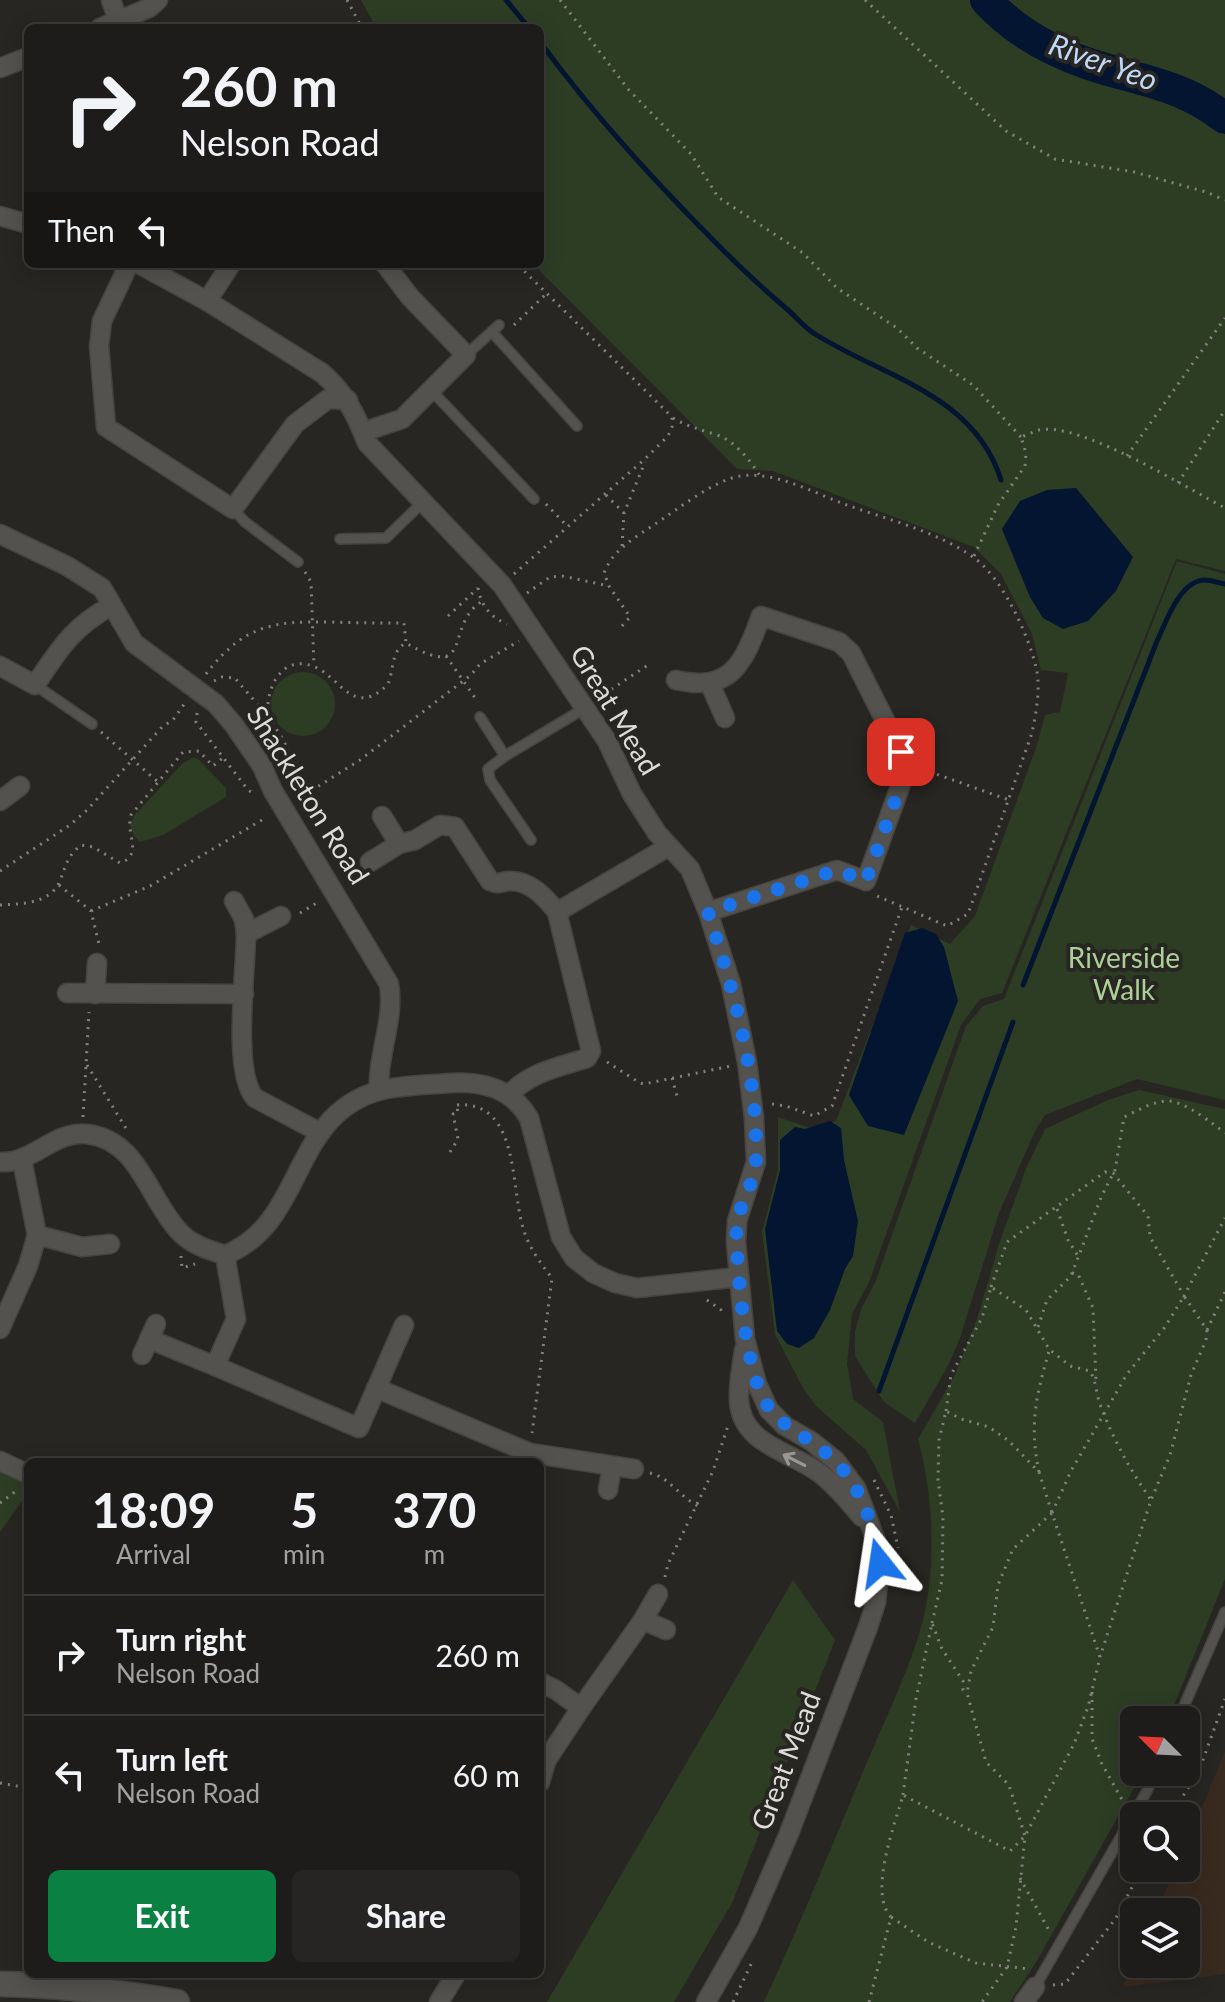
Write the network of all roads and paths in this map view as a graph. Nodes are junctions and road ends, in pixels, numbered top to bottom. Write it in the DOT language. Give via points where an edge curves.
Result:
graph roads {
  1 [pos="111,0"];
  2 [pos="158,0"];
  3 [pos="347,0"];
  4 [pos="560,0"];
  5 [pos="865,0"];
  6 [pos="118,20"];
  7 [pos="109,24"];
  8 [pos="360,24"];
  9 [pos="24,59"];
  10 [pos="0,68"];
  11 [pos="1225,200"];
  12 [pos="0,216"];
  13 [pos="24,223"];
  14 [pos="127,268"];
  15 [pos="146,268"];
  16 [pos="228,268"];
  17 [pos="388,268"];
  18 [pos="521,268"];
  19 [pos="546,293"];
  20 [pos="207,301"];
  21 [pos="1225,318"];
  22 [pos="495,329"];
  23 [pos="466,355"];
  24 [pos="431,390"];
  25 [pos="348,400"];
  26 [pos="1225,410"];
  27 [pos="672,417"];
  28 [pos="577,426"];
  29 [pos="363,432"];
  30 [pos="1021,437"];
  31 [pos="1127,456"];
  32 [pos="646,458"];
  33 [pos="760,476"];
  34 [pos="1178,483"];
  35 [pos="606,495"];
  36 [pos="534,499"];
  37 [pos="423,502"];
  38 [pos="1225,508"];
  39 [pos="233,509"];
  40 [pos="624,513"];
  41 [pos="568,527"];
  42 [pos="0,534"];
  43 [pos="340,539"];
  44 [pos="622,546"];
  45 [pos="973,557"];
  46 [pos="298,562"];
  47 [pos="502,585"];
  48 [pos="538,585"];
  49 [pos="609,586"];
  50 [pos="478,588"];
  51 [pos="481,602"];
  52 [pos="111,606"];
  53 [pos="448,616"];
  54 [pos="312,621"];
  55 [pos="622,626"];
  56 [pos="534,632"];
  57 [pos="406,643"];
  58 [pos="446,656"];
  59 [pos="648,665"];
  60 [pos="0,666"];
  61 [pos="315,667"];
  62 [pos="676,680"];
  63 [pos="463,681"];
  64 [pos="710,684"];
  65 [pos="35,685"];
  66 [pos="195,688"];
  67 [pos="605,693"];
  68 [pos="585,708"];
  69 [pos="480,717"];
  70 [pos="725,718"];
  71 [pos="269,720"];
  72 [pos="92,724"];
  73 [pos="505,756"];
  74 [pos="224,757"];
  75 [pos="132,760"];
  76 [pos="903,763"];
  77 [pos="158,782"];
  78 [pos="20,786"];
  79 [pos="1009,800"];
  80 [pos="0,801"];
  81 [pos="285,807"];
  82 [pos="382,816"];
  83 [pos="531,840"];
  84 [pos="399,844"];
  85 [pos="668,847"];
  86 [pos="370,862"];
  87 [pos="0,871"];
  88 [pos="866,881"];
  89 [pos="59,885"];
  90 [pos="333,887"];
  91 [pos="234,901"];
  92 [pos="0,905"];
  93 [pos="902,907"];
  94 [pos="91,911"];
  95 [pos="557,912"];
  96 [pos="708,912"];
  97 [pos="281,916"];
  98 [pos="246,934"];
  99 [pos="97,963"];
  100 [pos="67,993"];
  101 [pos="95,994"];
  102 [pos="244,994"];
  103 [pos="591,1051"];
  104 [pos="747,1062"];
  105 [pos="87,1065"];
  106 [pos="672,1078"];
  107 [pos="454,1083"];
  108 [pos="379,1091"];
  109 [pos="510,1094"];
  110 [pos="677,1096"];
  111 [pos="762,1104"];
  112 [pos="457,1105"];
  113 [pos="319,1132"];
  114 [pos="82,1133"];
  115 [pos="1225,1133"];
  116 [pos="450,1152"];
  117 [pos="129,1154"];
  118 [pos="22,1160"];
  119 [pos="0,1162"];
  120 [pos="1113,1173"];
  121 [pos="1057,1209"];
  122 [pos="1225,1218"];
  123 [pos="37,1235"];
  124 [pos="110,1244"];
  125 [pos="225,1255"];
  126 [pos="1078,1256"];
  127 [pos="550,1261"];
  128 [pos="554,1266"];
  129 [pos="543,1267"];
  130 [pos="547,1272"];
  131 [pos="1072,1273"];
  132 [pos="739,1277"];
  133 [pos="697,1281"];
  134 [pos="991,1287"];
  135 [pos="1225,1292"];
  136 [pos="1184,1296"];
  137 [pos="725,1318"];
  138 [pos="404,1325"];
  139 [pos="1038,1327"];
  140 [pos="0,1329"];
  141 [pos="1207,1330"];
  142 [pos="149,1339"];
  143 [pos="745,1339"];
  144 [pos="1049,1349"];
  145 [pos="215,1366"];
  146 [pos="1096,1381"];
  147 [pos="376,1388"];
  148 [pos="946,1411"];
  149 [pos="1104,1413"];
  150 [pos="730,1415"];
  151 [pos="530,1453"];
  152 [pos="0,1461"];
  153 [pos="612,1466"];
  154 [pos="634,1469"];
  155 [pos="868,1470"];
  156 [pos="1039,1472"];
  157 [pos="24,1479"];
  158 [pos="24,1482"];
  159 [pos="608,1490"];
  160 [pos="1151,1500"];
  161 [pos="0,1503"];
  162 [pos="698,1506"];
  163 [pos="1052,1513"];
  164 [pos="872,1530"];
  165 [pos="899,1553"];
  166 [pos="658,1594"];
  167 [pos="1225,1612"];
  168 [pos="643,1620"];
  169 [pos="932,1623"];
  170 [pos="666,1630"];
  171 [pos="1100,1657"];
  172 [pos="544,1684"];
  173 [pos="1092,1689"];
  174 [pos="967,1693"];
  175 [pos="1225,1699"];
  176 [pos="1184,1706"];
  177 [pos="581,1708"];
  178 [pos="544,1768"];
  179 [pos="0,1783"];
  180 [pos="1149,1786"];
  181 [pos="24,1787"];
  182 [pos="903,1795"];
  183 [pos="1123,1802"];
  184 [pos="1179,1802"];
  185 [pos="1025,1836"];
  186 [pos="1020,1875"];
  187 [pos="1135,1882"];
  188 [pos="891,1917"];
  189 [pos="1059,1942"];
  190 [pos="758,1948"];
  191 [pos="1007,1967"];
  192 [pos="454,1978"];
  193 [pos="0,1984"];
  194 [pos="1033,1989"];
  195 [pos="128,1998"];
  196 [pos="177,2002"];
  197 [pos="439,2002"];
  198 [pos="706,2002"];
  199 [pos="733,2002"];
  200 [pos="869,2002"];
  201 [pos="982,2002"];
  1 -- 6 [label="street"];
  2 -- 6 [label="street"];
  3 -- 8 [label="path"];
  4 -- 30 [label="path" via="628,89 691,154 718,197 803,253 837,288 973,385"];
  5 -- 11 [label="path" via="1006,131 1055,159 1134,172"];
  6 -- 7 [label="street"];
  9 -- 10 [label="street"];
  12 -- 13 [label="street"];
  14 -- 39 [label="street" via="102,321 106,427"];
  15 -- 20 [label="street, Great Mead"];
  16 -- 20 [label="street"];
  17 -- 23 [label="street"];
  18 -- 19 [label="path"];
  19 -- 22 [label="path" via="507,331"];
  19 -- 27 [label="path"];
  20 -- 25 [label="street, Great Mead" via="322,373"];
  21 -- 31 [label="path"];
  22 -- 23 [label="lane"];
  22 -- 28 [label="lane"];
  23 -- 24 [label="street"];
  24 -- 29 [label="street" via="402,419"];
  24 -- 36 [label="lane"];
  25 -- 29 [label="street, Great Mead"];
  25 -- 39 [label="street" via="328,399 295,424"];
  26 -- 34 [label="path"];
  27 -- 32 [label="path" via="668,436"];
  27 -- 33 [label="path" via="729,441"];
  29 -- 37 [label="street, Great Mead" via="381,460"];
  30 -- 31 [label="path" via="1040,430 1068,432"];
  30 -- 45 [label="path" via="1025,466 998,505"];
  31 -- 34 [label="path"];
  32 -- 35 [label="path"];
  32 -- 40 [label="path"];
  33 -- 44 [label="path" via="732,478"];
  33 -- 45 [label="path" via="946,542"];
  34 -- 38 [label="path"];
  35 -- 40 [label="path"];
  35 -- 41 [label="path"];
  36 -- 41 [label="path" via="542,500"];
  37 -- 43 [label="lane" via="386,538"];
  37 -- 47 [label="street, Great Mead"];
  39 -- 46 [label="lane"];
  40 -- 44 [label="path"];
  41 -- 47 [label="path"];
  42 -- 52 [label="street, Shackleton Road" via="102,588"];
  44 -- 49 [label="path" via="604,573"];
  45 -- 79 [label="path" via="999,586 1036,669 1032,733"];
  46 -- 54 [label="path" via="311,582"];
  47 -- 56 [label="street, Great Mead"];
  48 -- 49 [label="path" via="562,576"];
  49 -- 55 [label="path" via="630,617"];
  50 -- 53 [label="path"];
  51 -- 58 [label="path" via="464,617 459,642"];
  52 -- 65 [label="street" via="72,632"];
  52 -- 66 [label="street, Shackleton Road" via="134,643"];
  54 -- 57 [label="path" via="404,623"];
  54 -- 61 [label="path"];
  54 -- 66 [label="path" via="275,624 255,632 233,645"];
  56 -- 63 [label="path" via="480,664"];
  56 -- 68 [label="street, Great Mead"];
  57 -- 58 [label="path" via="435,658"];
  57 -- 61 [label="path" via="396,651 388,684 372,695 346,693"];
  58 -- 63 [label="path"];
  59 -- 67 [label="path"];
  60 -- 65 [label="street"];
  61 -- 71 [label="path" via="285,669 275,679 266,705"];
  62 -- 64 [label="street"];
  63 -- 69 [label="path" via="482,708"];
  63 -- 81 [label="path" via="360,760"];
  64 -- 70 [label="street"];
  64 -- 76 [label="street" via="748,652 761,616 839,642 851,653"];
  65 -- 72 [label="lane"];
  66 -- 71 [label="path" via="222,677 235,678"];
  66 -- 74 [label="path" via="196,722"];
  66 -- 75 [label="path" via="173,720"];
  66 -- 81 [label="street, Shackleton Road" via="234,725"];
  68 -- 73 [label="lane"];
  68 -- 85 [label="street, Great Mead"];
  69 -- 73 [label="lane"];
  71 -- 81 [label="path" via="292,755 296,774"];
  72 -- 75 [label="path"];
  73 -- 83 [label="lane" via="492,764 488,775"];
  74 -- 77 [label="path" via="213,766 199,751 183,752"];
  74 -- 81 [label="path" via="248,790"];
  75 -- 77 [label="path"];
  75 -- 87 [label="path" via="70,825"];
  76 -- 79 [label="path"];
  76 -- 88 [label="street" via="905,773"];
  77 -- 89 [label="path" via="131,815 127,827 134,852 128,860 120,863 81,845 69,855"];
  78 -- 80 [label="street"];
  79 -- 93 [label="path" via="968,914 947,926"];
  81 -- 90 [label="street, Shackleton Road"];
  81 -- 94 [label="path" via="150,886"];
  82 -- 84 [label="street"];
  84 -- 86 [label="street"];
  84 -- 95 [label="street" via="440,825 455,827 490,881 527,885"];
  85 -- 95 [label="street"];
  85 -- 96 [label="street, Great Mead" via="690,869"];
  88 -- 93 [label="path" via="872,894"];
  88 -- 96 [label="street" via="837,870"];
  89 -- 92 [label="path" via="27,904"];
  89 -- 94 [label="path"];
  90 -- 97 [label="path" via="327,897 290,919"];
  90 -- 108 [label="street, Shackleton Road" via="389,984 391,1009 378,1070"];
  91 -- 98 [label="street"];
  93 -- 111 [label="path" via="832,1106 814,1116"];
  94 -- 99 [label="path" via="101,954"];
  95 -- 103 [label="street"];
  96 -- 104 [label="street, Great Mead" via="731,984"];
  97 -- 98 [label="street"];
  98 -- 102 [label="street"];
  99 -- 101 [label="street"];
  100 -- 101 [label="street"];
  101 -- 102 [label="street"];
  101 -- 105 [label="path" via="89,1007"];
  102 -- 113 [label="street" via="242,1064 248,1090"];
  103 -- 106 [label="path" via="640,1083"];
  103 -- 109 [label="street" via="587,1058 534,1075"];
  104 -- 106 [label="path"];
  104 -- 132 [label="street, Great Mead" via="756,1162 737,1221"];
  105 -- 114 [label="path"];
  105 -- 117 [label="path" via="131,1135"];
  106 -- 110 [label="path"];
  107 -- 108 [label="street"];
  107 -- 109 [label="street" via="486,1084"];
  107 -- 112 [label="path"];
  108 -- 113 [label="street" via="333,1115"];
  109 -- 133 [label="street" via="529,1118 561,1237 574,1258 593,1273 637,1288"];
  112 -- 116 [label="path" via="458,1113 453,1114 458,1139"];
  112 -- 129 [label="path" via="481,1109 504,1132 522,1226"];
  113 -- 125 [label="street" via="262,1233"];
  114 -- 117 [label="street" via="101,1136"];
  114 -- 118 [label="street"];
  115 -- 120 [label="path" via="1170,1100 1150,1105 1124,1117"];
  117 -- 125 [label="street" via="176,1229 198,1246"];
  118 -- 119 [label="street"];
  118 -- 123 [label="street"];
  120 -- 121 [label="path" via="1105,1172"];
  120 -- 126 [label="path"];
  120 -- 136 [label="path" via="1148,1216 1150,1237"];
  121 -- 126 [label="path"];
  121 -- 134 [label="path" via="1007,1242"];
  122 -- 136 [label="path"];
  123 -- 124 [label="street" via="82,1247"];
  123 -- 140 [label="street"];
  125 -- 145 [label="street" via="236,1319"];
  126 -- 131 [label="path"];
  127 -- 129 [label="path"];
  128 -- 130 [label="path"];
  129 -- 130 [label="path"];
  130 -- 151 [label="path" via="552,1278"];
  131 -- 139 [label="path" via="1047,1300"];
  131 -- 146 [label="path" via="1078,1274 1093,1308"];
  132 -- 133 [label="street"];
  132 -- 143 [label="street, Great Mead"];
  133 -- 137 [label="path" via="697,1293"];
  134 -- 139 [label="path" via="1026,1310"];
  134 -- 148 [label="path" via="982,1318 951,1375"];
  135 -- 141 [label="path"];
  136 -- 141 [label="path"];
  136 -- 149 [label="path"];
  138 -- 147 [label="street"];
  139 -- 144 [label="path"];
  141 -- 160 [label="path"];
  142 -- 145 [label="street"];
  143 -- 164 [label="street, Great Mead" via="769,1410 836,1461 856,1488"];
  164 -- 143 [label="street, Great Mead, one-way" via="817,1471 767,1446 748,1426 739,1401"];
  144 -- 146 [label="path" via="1070,1366 1090,1371"];
  144 -- 156 [label="path" via="1034,1404"];
  145 -- 147 [label="street" via="359,1428"];
  146 -- 149 [label="path"];
  147 -- 151 [label="street"];
  148 -- 156 [label="path" via="989,1427"];
  148 -- 169 [label="path" via="938,1453 942,1580"];
  149 -- 160 [label="path" via="1130,1470"];
  149 -- 163 [label="path"];
  150 -- 162 [label="path"];
  151 -- 153 [label="street"];
  152 -- 157 [label="street"];
  153 -- 154 [label="street"];
  153 -- 159 [label="street"];
  154 -- 162 [label="path" via="661,1476"];
  155 -- 165 [label="path" via="891,1515"];
  156 -- 163 [label="path"];
  158 -- 161 [label="path"];
  160 -- 171 [label="path"];
  162 -- 166 [label="path"];
  163 -- 171 [label="path"];
  163 -- 174 [label="path" via="1013,1549 998,1585 993,1627 971,1671"];
  164 -- 198 [label="street, Great Mead" via="880,1581 868,1627 788,1836 748,1928"];
  166 -- 168 [label="street"];
  167 -- 176 [label="lane"];
  168 -- 170 [label="street"];
  168 -- 177 [label="street"];
  169 -- 174 [label="path"];
  169 -- 182 [label="path"];
  171 -- 173 [label="path"];
  172 -- 177 [label="street"];
  173 -- 183 [label="path" via="1092,1739"];
  173 -- 185 [label="path" via="1074,1744"];
  174 -- 185 [label="path" via="986,1762 1009,1785"];
  175 -- 184 [label="path" via="1200,1768"];
  177 -- 178 [label="street"];
  179 -- 181 [label="path"];
  180 -- 189 [label="lane"];
  182 -- 185 [label="path" via="1010,1851"];
  182 -- 188 [label="path" via="884,1861 883,1893"];
  185 -- 186 [label="path"];
  186 -- 189 [label="path"];
  186 -- 191 [label="path"];
  187 -- 194 [label="path" via="1116,1918 1065,1984"];
  188 -- 191 [label="path" via="928,1942 976,1963"];
  188 -- 200 [label="path"];
  189 -- 194 [label="lane"];
  190 -- 199 [label="path"];
  191 -- 194 [label="path" via="1038,1969"];
  191 -- 201 [label="path"];
  192 -- 197 [label="street"];
  193 -- 195 [label="street" via="47,1985"];
  195 -- 196 [label="street"];
}
